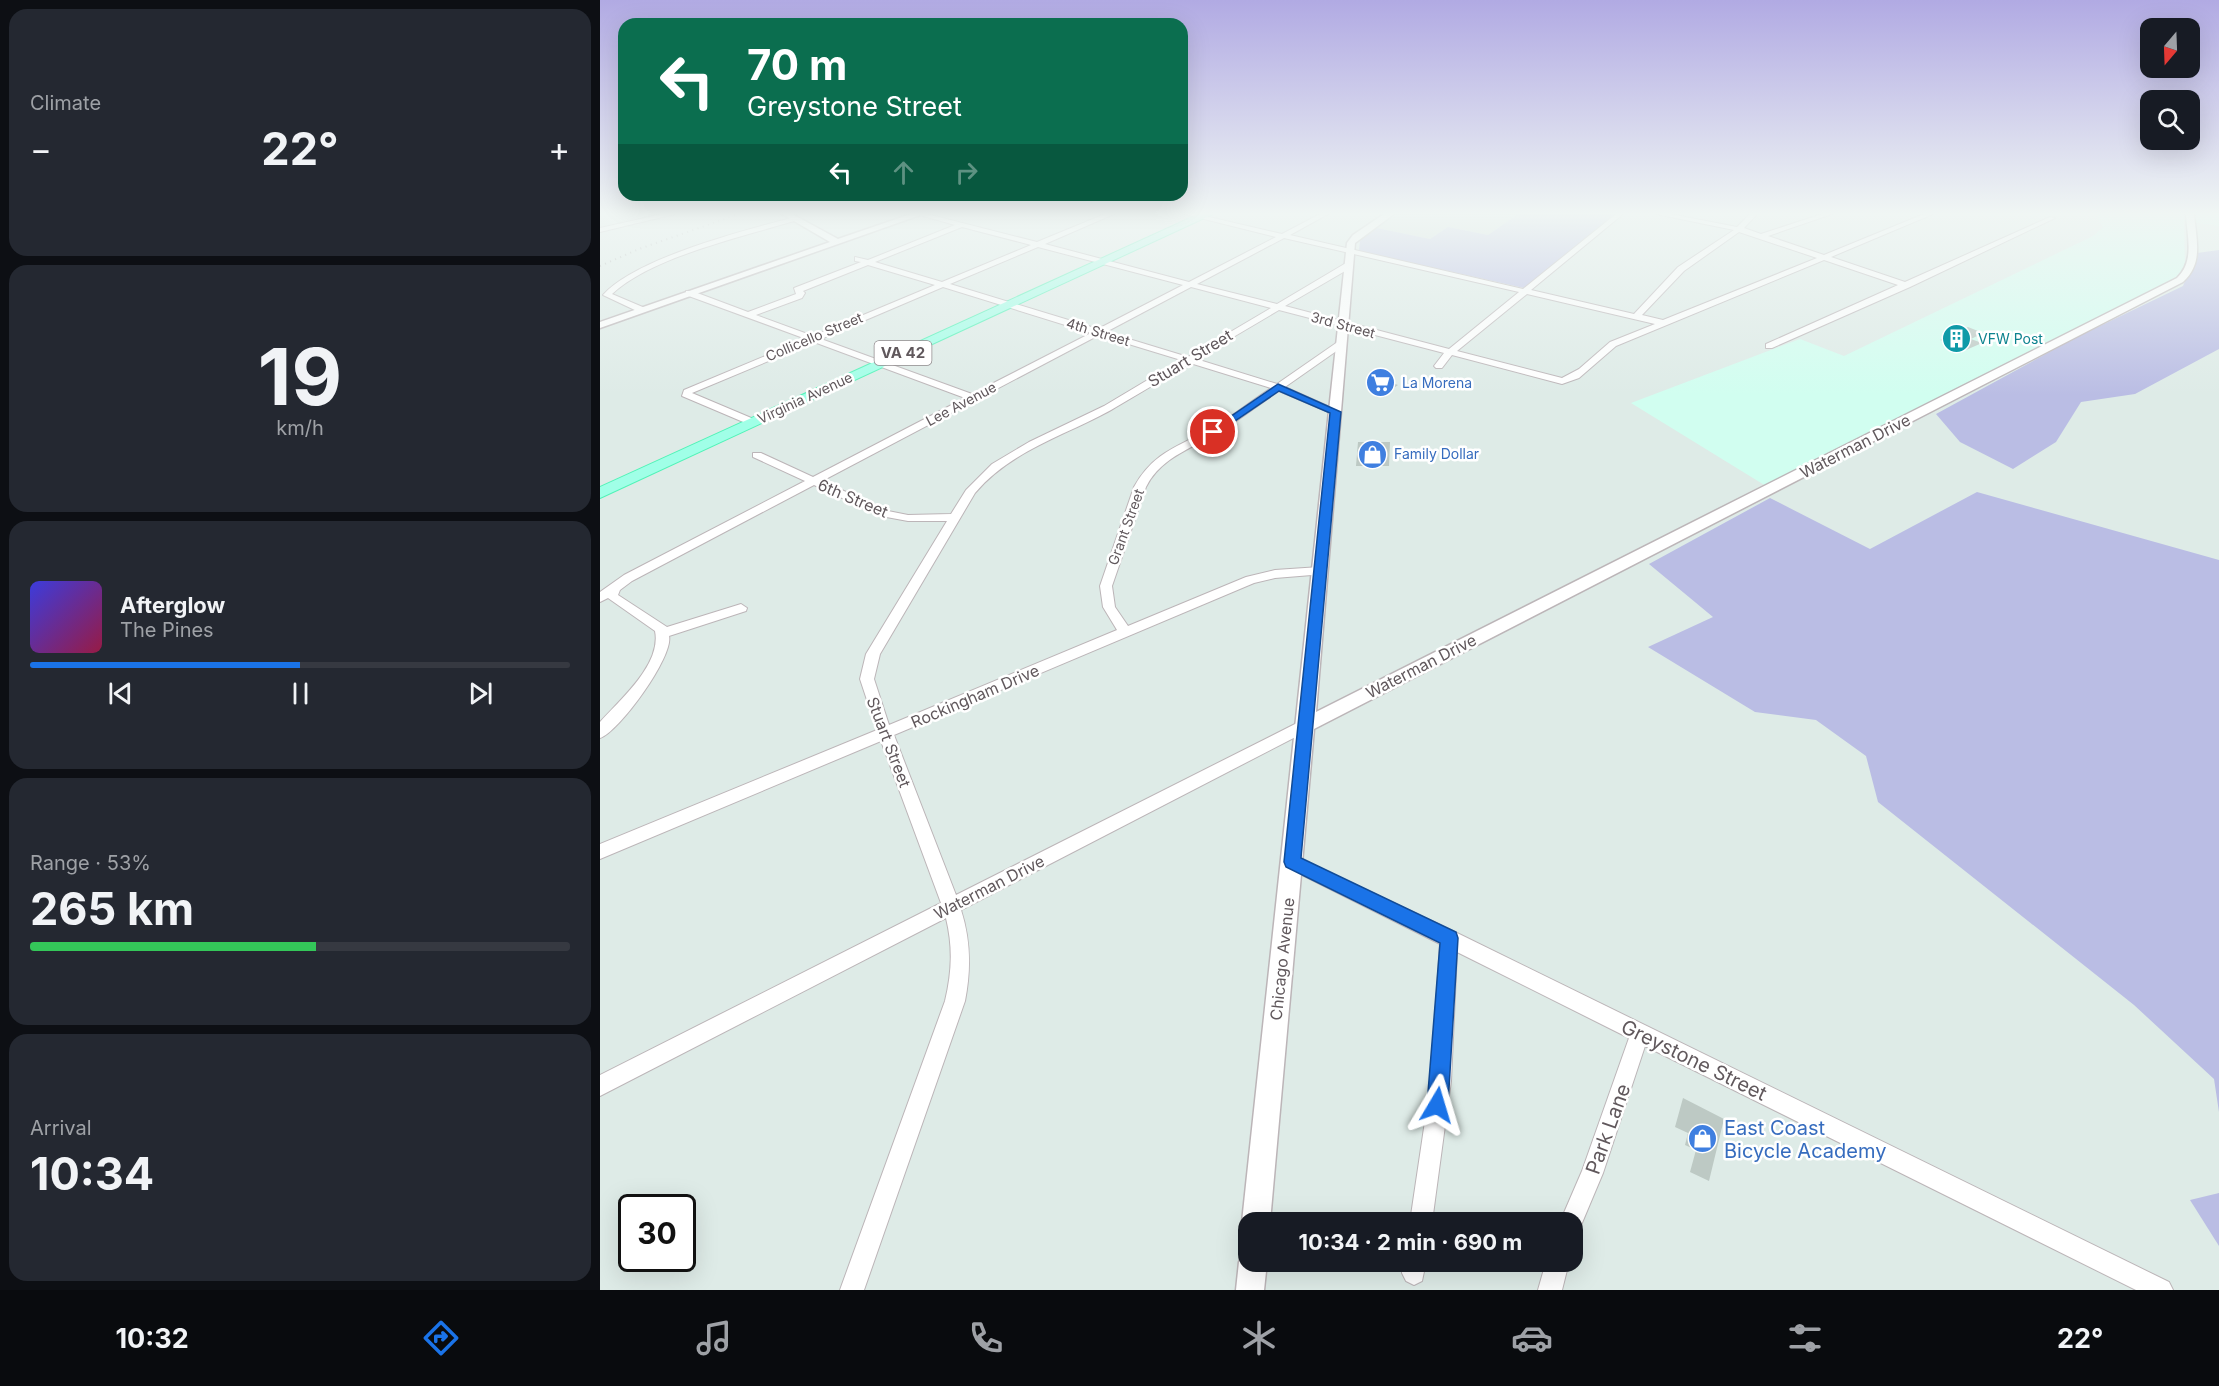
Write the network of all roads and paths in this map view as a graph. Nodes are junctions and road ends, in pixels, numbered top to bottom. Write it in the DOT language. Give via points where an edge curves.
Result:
graph roads {
  1 [pos="637,274"];
  2 [pos="742,274"];
  3 [pos="837,274"];
  4 [pos="908,274"];
  5 [pos="965,274"];
  6 [pos="1076,274"];
  7 [pos="1149,274"];
  8 [pos="1210,274"];
  9 [pos="1327,274"];
  10 [pos="1349,274"];
  11 [pos="1434,274"];
  12 [pos="1547,274"];
  13 [pos="1676,274"];
  14 [pos="1782,274"];
  15 [pos="1875,274"];
  16 [pos="1930,274"];
  17 [pos="2189,274"];
  18 [pos="941,284"];
  19 [pos="1189,285"];
  20 [pos="1907,285"];
  21 [pos="1526,291"];
  22 [pos="689,293"];
  23 [pos="1009,305"];
  24 [pos="1275,308"];
  25 [pos="642,310"];
  26 [pos="748,315"];
  27 [pos="1636,317"];
  28 [pos="1664,323"];
  29 [pos="600,325"];
  30 [pos="1344,326"];
  31 [pos="1099,332"];
  32 [pos="811,338"];
  33 [pos="1342,343"];
  34 [pos="1769,346"];
  35 [pos="1449,354"];
  36 [pos="1188,360"];
  37 [pos="880,363"];
  38 [pos="1438,366"];
  39 [pos="1278,387"];
  40 [pos="973,398"];
  41 [pos="1336,412"];
  42 [pos="752,422"];
  43 [pos="757,454"];
  44 [pos="814,481"];
  45 [pos="600,493"];
  46 [pos="955,518"];
  47 [pos="1320,571"];
  48 [pos="614,590"];
  49 [pos="600,598"];
  50 [pos="741,608"];
  51 [pos="1125,632"];
  52 [pos="663,633"];
  53 [pos="1306,725"];
  54 [pos="600,732"];
  55 [pos="886,733"];
  56 [pos="600,852"];
  57 [pos="1292,862"];
  58 [pos="951,906"];
  59 [pos="1449,938"];
  60 [pos="1640,1033"];
  61 [pos="600,1086"];
  62 [pos="1257,1212"];
  63 [pos="1422,1212"];
  64 [pos="1575,1212"];
  65 [pos="1252,1272"];
  66 [pos="1555,1272"];
  67 [pos="852,1290"];
  68 [pos="1250,1290"];
  69 [pos="1550,1290"];
  70 [pos="2161,1290"];
  1 -- 25 [label="street" via="613,286 607,295"];
  2 -- 22 [label="street"];
  3 -- 26 [label="street" via="797,290 801,293 797,297"];
  4 -- 18 [label="street, 4th Street"];
  5 -- 18 [label="street, Collicello Street"];
  6 -- 23 [label="main road, Virginia Avenue / VA 42"];
  7 -- 19 [label="street, 3rd Street"];
  8 -- 19 [label="street, Lee Avenue"];
  9 -- 24 [label="street, Stuart Street"];
  10 -- 30 [label="street, Chicago Avenue"];
  11 -- 21 [label="street"];
  12 -- 21 [label="street"];
  13 -- 27 [label="street"];
  14 -- 28 [label="street"];
  15 -- 20 [label="street"];
  16 -- 20 [label="street"];
  17 -- 53 [label="street, Waterman Drive"];
  18 -- 23 [label="street, 4th Street"];
  18 -- 32 [label="street, Collicello Street"];
  19 -- 24 [label="street, 3rd Street"];
  19 -- 31 [label="street, Lee Avenue"];
  20 -- 34 [label="street"];
  21 -- 27 [label="street"];
  21 -- 35 [label="street"];
  22 -- 25 [label="street"];
  22 -- 26 [label="street"];
  23 -- 31 [label="street, 4th Street"];
  23 -- 37 [label="main road, Virginia Avenue / VA 42"];
  24 -- 30 [label="street, 3rd Street"];
  24 -- 36 [label="street, Stuart Street"];
  25 -- 29 [label="street"];
  26 -- 32 [label="street"];
  27 -- 28 [label="street"];
  28 -- 35 [label="street, 3rd Street" via="1616,343 1600,352 1573,378 1559,381"];
  30 -- 33 [label="street, Chicago Avenue"];
  30 -- 35 [label="street, 3rd Street"];
  31 -- 36 [label="street, 4th Street"];
  31 -- 40 [label="street, Lee Avenue"];
  32 -- 37 [label="street"];
  32 -- 42 [label="street, Collicello Street" via="687,392 687,396"];
  33 -- 39 [label="street, Grant Street"];
  33 -- 41 [label="street, Chicago Avenue"];
  35 -- 38 [label="street"];
  36 -- 39 [label="street, 4th Street"];
  36 -- 46 [label="street, Stuart Street" via="988,473 973,487"];
  37 -- 40 [label="street"];
  37 -- 42 [label="main road, Virginia Avenue / VA 42"];
  39 -- 41 [label="street, 4th Street"];
  39 -- 51 [label="street, Grant Street" via="1221,427 1167,456 1145,477 1106,586 1109,607"];
  40 -- 44 [label="street, Lee Avenue"];
  41 -- 47 [label="street, Chicago Avenue"];
  42 -- 45 [label="main road, Virginia Avenue / VA 42"];
  43 -- 44 [label="street, 6th Street"];
  44 -- 46 [label="street, 6th Street" via="885,514"];
  44 -- 48 [label="street, Lee Avenue" via="628,578"];
  46 -- 55 [label="street, Stuart Street" via="870,662 868,688"];
  47 -- 51 [label="street, Rockingham Drive" via="1258,577"];
  47 -- 53 [label="street, Chicago Avenue"];
  48 -- 49 [label="street, Lee Avenue"];
  48 -- 52 [label="street" via="615,599"];
  50 -- 52 [label="street"];
  51 -- 55 [label="street, Rockingham Drive"];
  52 -- 54 [label="street" via="665,644 660,659"];
  53 -- 57 [label="street, Chicago Avenue"];
  53 -- 58 [label="street, Waterman Drive"];
  55 -- 56 [label="street, Rockingham Drive"];
  55 -- 58 [label="street, Stuart Street"];
  57 -- 59 [label="street, Greystone Street"];
  57 -- 62 [label="street, Chicago Avenue"];
  58 -- 61 [label="street, Waterman Drive"];
  58 -- 67 [label="street, Stuart Street" via="963,950 955,1001"];
  59 -- 60 [label="street, Greystone Street"];
  59 -- 63 [label="street" via="1441,1081"];
  60 -- 64 [label="street, Park Lane"];
  60 -- 70 [label="street, Greystone Street"];
  65 -- 68 [label="street"];
  66 -- 69 [label="street"];
}
